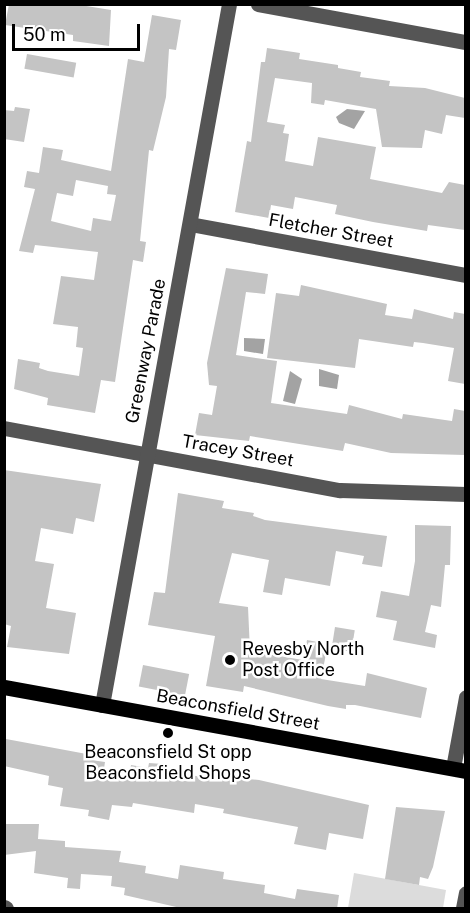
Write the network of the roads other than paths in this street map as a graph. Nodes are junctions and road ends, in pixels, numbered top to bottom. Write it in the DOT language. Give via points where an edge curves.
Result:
graph roads {
  1 [pos="229,4"];
  2 [pos="258,4"];
  3 [pos="465,42"];
  4 [pos="189,224"];
  5 [pos="465,275"];
  6 [pos="4,428"];
  7 [pos="147,454"];
  8 [pos="465,494"];
  9 [pos="4,687"];
  10 [pos="465,697"];
  11 [pos="102,705"];
  12 [pos="459,770"];
  13 [pos="465,893"];
  14 [pos="463,909"];
  1 -- 4 [label="street, Greenway Parade"];
  2 -- 3 [label="street"];
  4 -- 5 [label="street, Fletcher Street"];
  4 -- 7 [label="street, Greenway Parade"];
  6 -- 7 [label="street, Tracey Street"];
  7 -- 8 [label="street, Tracey Street" via="340,490"];
  7 -- 11 [label="street, Greenway Parade"];
  9 -- 11 [label="main road, Beaconsfield Street"];
  10 -- 12 [label="street"];
  11 -- 12 [label="main road, Beaconsfield Street"];
  13 -- 14 [label="street"];
}
